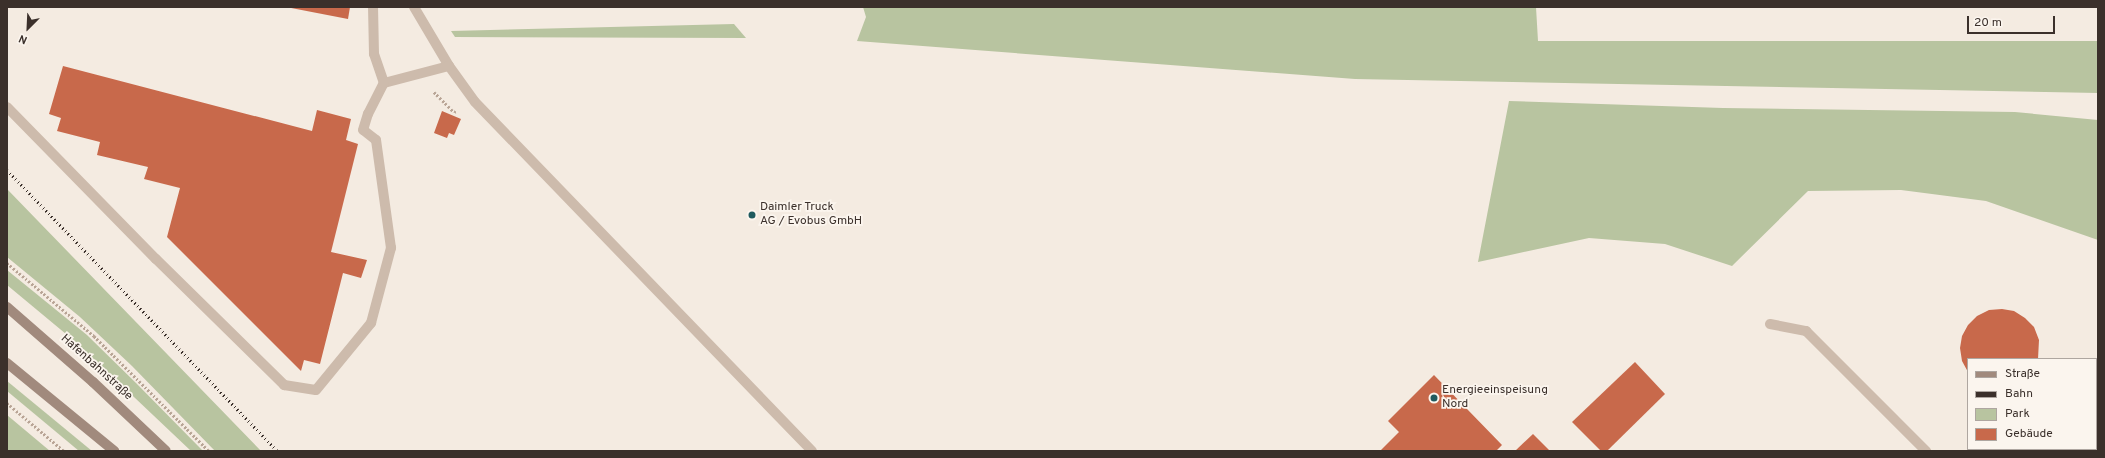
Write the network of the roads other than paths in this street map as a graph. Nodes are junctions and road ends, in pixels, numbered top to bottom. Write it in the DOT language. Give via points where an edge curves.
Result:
graph roads {
  1 [pos="373,7"];
  2 [pos="414,7"];
  3 [pos="449,66"];
  4 [pos="384,83"];
  5 [pos="7,107"];
  6 [pos="7,307"];
  7 [pos="1770,324"];
  8 [pos="7,363"];
  9 [pos="114,451"];
  10 [pos="166,451"];
  11 [pos="812,451"];
  12 [pos="1926,451"];
  1 -- 4 [label="lane" via="374,54"];
  2 -- 3 [label="lane"];
  3 -- 4 [label="lane"];
  3 -- 11 [label="lane" via="474,102"];
  4 -- 5 [label="lane" via="363,130 376,140 391,248 372,323 316,390 284,385"];
  6 -- 10 [label="main road, Hafenbahnstraße" via="93,382"];
  7 -- 12 [label="lane" via="1806,331"];
  8 -- 9 [label="main road"];
}
